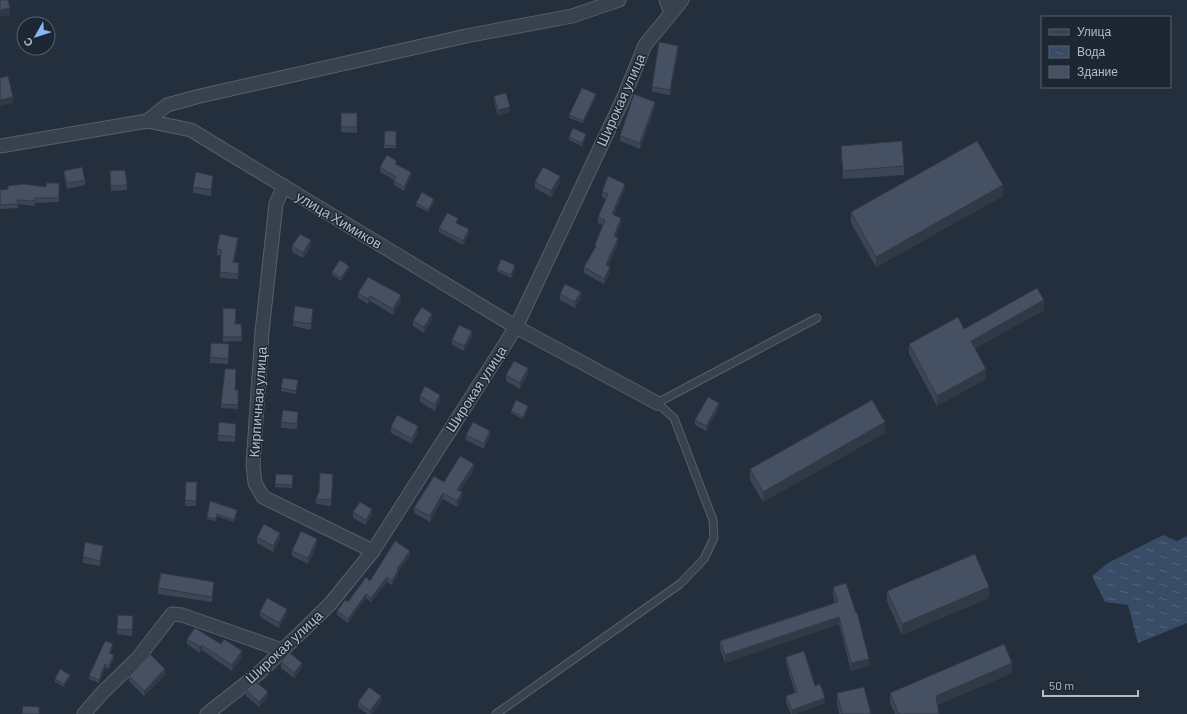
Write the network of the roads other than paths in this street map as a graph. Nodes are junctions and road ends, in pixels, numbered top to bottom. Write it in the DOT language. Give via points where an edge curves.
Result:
graph roads {
  1 [pos="619,0"];
  2 [pos="666,0"];
  3 [pos="682,0"];
  4 [pos="671,12"];
  5 [pos="147,121"];
  6 [pos="0,146"];
  7 [pos="284,186"];
  8 [pos="817,318"];
  9 [pos="516,327"];
  10 [pos="657,403"];
  11 [pos="373,551"];
  12 [pos="282,650"];
  13 [pos="84,714"];
  14 [pos="207,714"];
  15 [pos="496,714"];
  1 -- 5 [label="street" via="572,16 466,36 200,96 167,105"];
  2 -- 4 [label="street"];
  3 -- 4 [label="street, Широкая улица"];
  4 -- 9 [label="street, Широкая улица" via="644,46 623,99"];
  5 -- 6 [label="street, улица Химиков"];
  5 -- 7 [label="street, улица Химиков" via="191,130"];
  7 -- 9 [label="street, улица Химиков"];
  7 -- 11 [label="street, Кирпичная улица" via="276,204 263,325 253,465 255,483 263,497"];
  8 -- 10 [label="lane"];
  9 -- 10 [label="street, улица Химиков"];
  9 -- 11 [label="street, Широкая улица"];
  10 -- 15 [label="lane" via="674,418 713,520 714,538 704,559 680,584"];
  11 -- 12 [label="street, Широкая улица" via="330,604"];
  12 -- 13 [label="street" via="182,615 172,614 137,659"];
  12 -- 14 [label="street, Широкая улица" via="259,673"];
}
